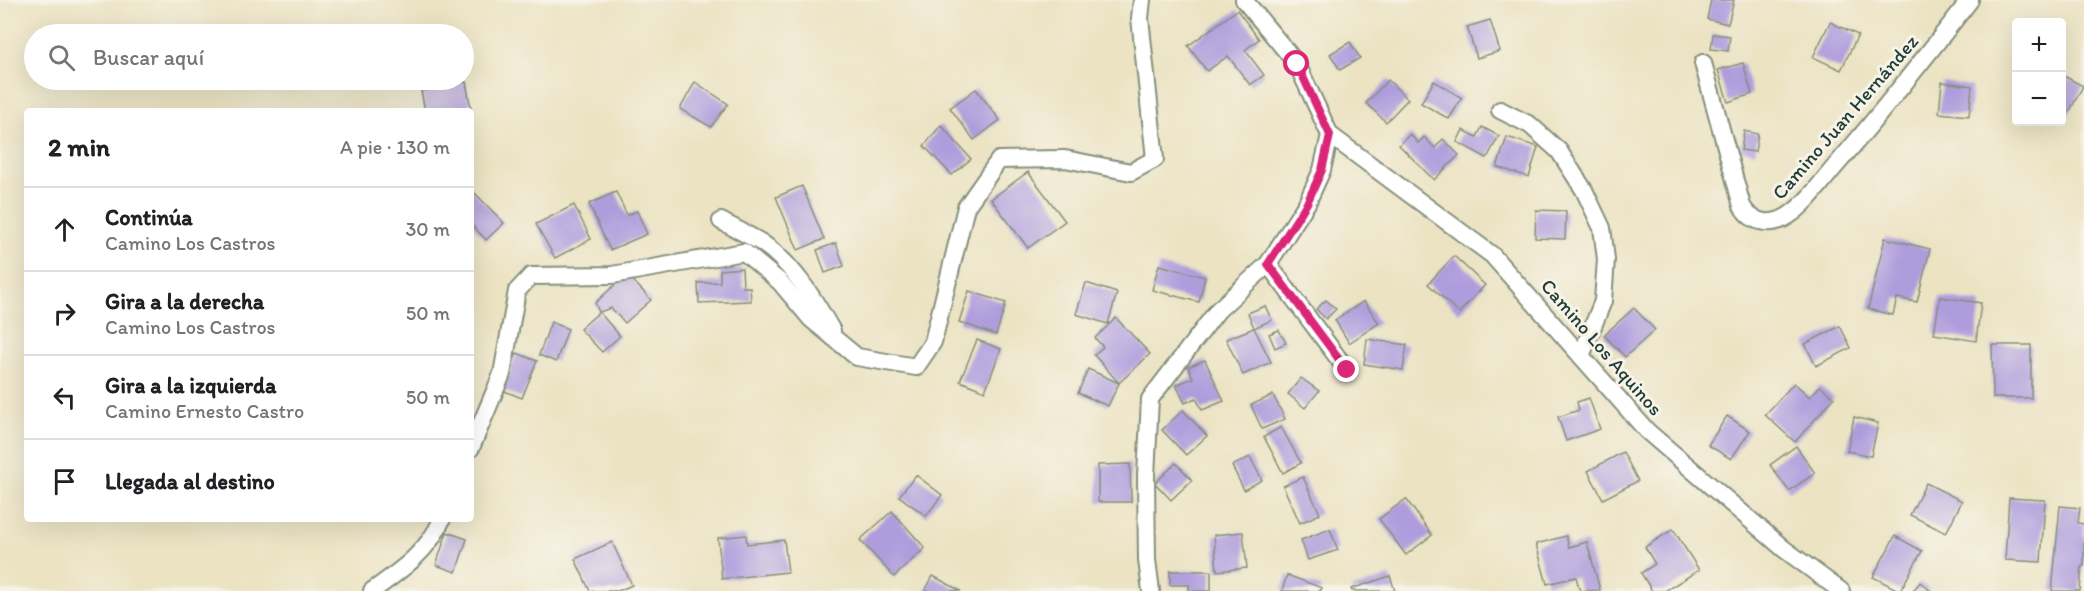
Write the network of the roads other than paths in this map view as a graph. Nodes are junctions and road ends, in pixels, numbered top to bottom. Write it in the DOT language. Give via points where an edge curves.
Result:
graph roads {
  1 [pos="1142,0"];
  2 [pos="1244,0"];
  3 [pos="1970,0"];
  4 [pos="1703,63"];
  5 [pos="1500,110"];
  6 [pos="1330,135"];
  7 [pos="721,221"];
  8 [pos="1268,264"];
  9 [pos="838,342"];
  10 [pos="1581,356"];
  11 [pos="1347,370"];
  12 [pos="474,441"];
  13 [pos="441,522"];
  14 [pos="372,591"];
  15 [pos="1151,591"];
  16 [pos="1841,591"];
  1 -- 9 [label="street" via="1140,18 1155,159 1131,172 1065,159 999,160 966,207 933,342 916,367 857,357"];
  2 -- 6 [label="street" via="1297,64"];
  3 -- 4 [label="street, Camino Juan Hernández" via="1884,109 1787,217 1758,221 1747,216"];
  5 -- 10 [label="street" via="1530,125 1559,151 1602,228 1606,259 1603,301"];
  6 -- 8 [label="street" via="1322,170 1307,203"];
  6 -- 10 [label="street, Camino Los Aquinos" via="1492,255"];
  7 -- 9 [label="street" via="763,244 790,269 814,300"];
  8 -- 11 [label="street"];
  8 -- 15 [label="street" via="1218,310 1150,399 1146,476"];
  9 -- 12 [label="street" via="811,319 780,282 744,252 612,275 531,276 517,291 502,374"];
  10 -- 16 [label="street, Camino Los Aquinos" via="1647,431 1784,549"];
  13 -- 14 [label="street" via="408,565"];
}
